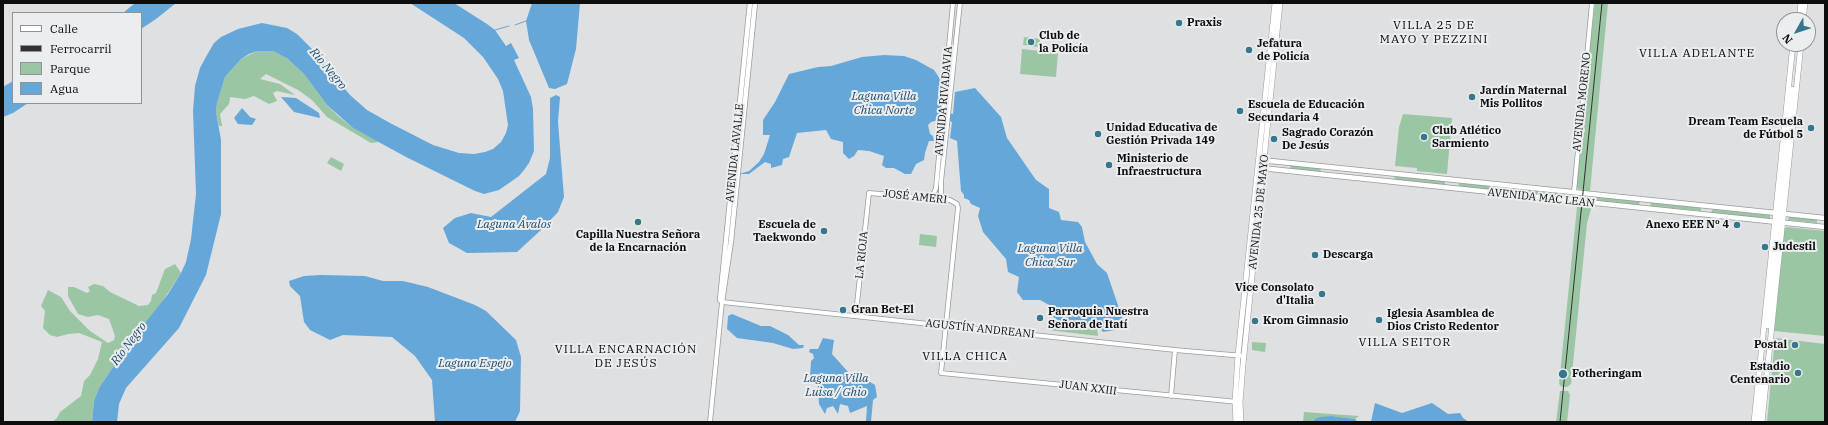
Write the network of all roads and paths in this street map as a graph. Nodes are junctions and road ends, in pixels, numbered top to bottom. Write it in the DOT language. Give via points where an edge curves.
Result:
graph roads {
  1 [pos="750,3"];
  2 [pos="755,3"];
  3 [pos="953,3"];
  4 [pos="960,3"];
  5 [pos="1275,3"];
  6 [pos="1280,3"];
  7 [pos="1592,3"];
  8 [pos="1792,52"];
  9 [pos="1795,52"];
  10 [pos="1800,52"];
  11 [pos="946,110"];
  12 [pos="1262,160"];
  13 [pos="1277,162"];
  14 [pos="1288,163"];
  15 [pos="1260,168"];
  16 [pos="1276,170"];
  17 [pos="1288,171"];
  18 [pos="1574,192"];
  19 [pos="869,193"];
  20 [pos="930,197"];
  21 [pos="941,198"];
  22 [pos="1575,200"];
  23 [pos="1779,213"];
  24 [pos="1825,218"];
  25 [pos="1779,222"];
  26 [pos="1825,227"];
  27 [pos="722,302"];
  28 [pos="854,316"];
  29 [pos="945,325"];
  30 [pos="1175,350"];
  31 [pos="1238,355"];
  32 [pos="1244,356"];
  33 [pos="1171,396"];
  34 [pos="1237,402"];
  35 [pos="710,422"];
  36 [pos="1236,422"];
  37 [pos="1241,422"];
  38 [pos="1754,422"];
  39 [pos="1758,422"];
  40 [pos="1762,422"];
  1 -- 27 [label="main road, AVENIDA LAVALLE" via="720,300"];
  2 -- 27 [label="main road, AVENIDA LAVALLE" via="731,241"];
  3 -- 11 [label="street, AVENIDA RIVADAVIA"];
  4 -- 11 [label="street, AVENIDA RIVADAVIA"];
  5 -- 12 [label="main road, AVENIDA 25 DE MAYO"];
  6 -- 12 [label="main road, AVENIDA 25 DE MAYO"];
  7 -- 18 [label="street, AVENIDA MORENO"];
  8 -- 23 [label="main road"];
  9 -- 23 [label="main road"];
  10 -- 23 [label="main road"];
  11 -- 20 [label="street, AVENIDA RIVADAVIA" via="942,121 936,188"];
  11 -- 21 [label="street, AVENIDA RIVADAVIA"];
  12 -- 13 [label="main road, AVENIDA MAC LEAN"];
  12 -- 15 [label="main road, AVENIDA 25 DE MAYO"];
  13 -- 14 [label="main road, AVENIDA MAC LEAN"];
  13 -- 16 [label="main road"];
  14 -- 17 [label="main road"];
  14 -- 18 [label="main road, AVENIDA MAC LEAN"];
  15 -- 16 [label="main road, AVENIDA MAC LEAN"];
  15 -- 31 [label="main road, AVENIDA 25 DE MAYO"];
  15 -- 32 [label="main road, AVENIDA 25 DE MAYO"];
  16 -- 17 [label="main road, AVENIDA MAC LEAN"];
  17 -- 22 [label="main road, AVENIDA MAC LEAN"];
  18 -- 22 [label="main road, AVENIDA MORENO"];
  18 -- 23 [label="main road, AVENIDA MAC LEAN"];
  19 -- 20 [label="street, JOSÉ AMERI"];
  19 -- 28 [label="street, LA RIOJA"];
  20 -- 21 [label="street, JOSÉ AMERI"];
  21 -- 29 [label="street, JOSÉ AMERI" via="954,201 958,208"];
  22 -- 25 [label="main road, AVENIDA MAC LEAN"];
  23 -- 24 [label="main road, AVENIDA MAC LEAN"];
  23 -- 25 [label="main road"];
  25 -- 26 [label="main road, AVENIDA MAC LEAN"];
  25 -- 38 [label="main road"];
  25 -- 39 [label="main road"];
  25 -- 40 [label="main road"];
  27 -- 28 [label="street, AGUSTÍN ANDREANI"];
  27 -- 35 [label="street, AVENIDA LAVALLE"];
  28 -- 29 [label="street, AGUSTÍN ANDREANI"];
  29 -- 30 [label="street, AGUSTÍN ANDREANI"];
  29 -- 33 [label="street, JUAN XXIII" via="941,373"];
  30 -- 31 [label="street, AGUSTÍN ANDREANI"];
  30 -- 33 [label="street"];
  31 -- 32 [label="street, AGUSTÍN ANDREANI"];
  31 -- 34 [label="main road, AVENIDA 25 DE MAYO"];
  32 -- 34 [label="main road, AVENIDA 25 DE MAYO"];
  33 -- 34 [label="street, JUAN XXIII"];
  34 -- 36 [label="main road, AVENIDA 25 DE MAYO"];
  34 -- 37 [label="main road, AVENIDA 25 DE MAYO"];
}
